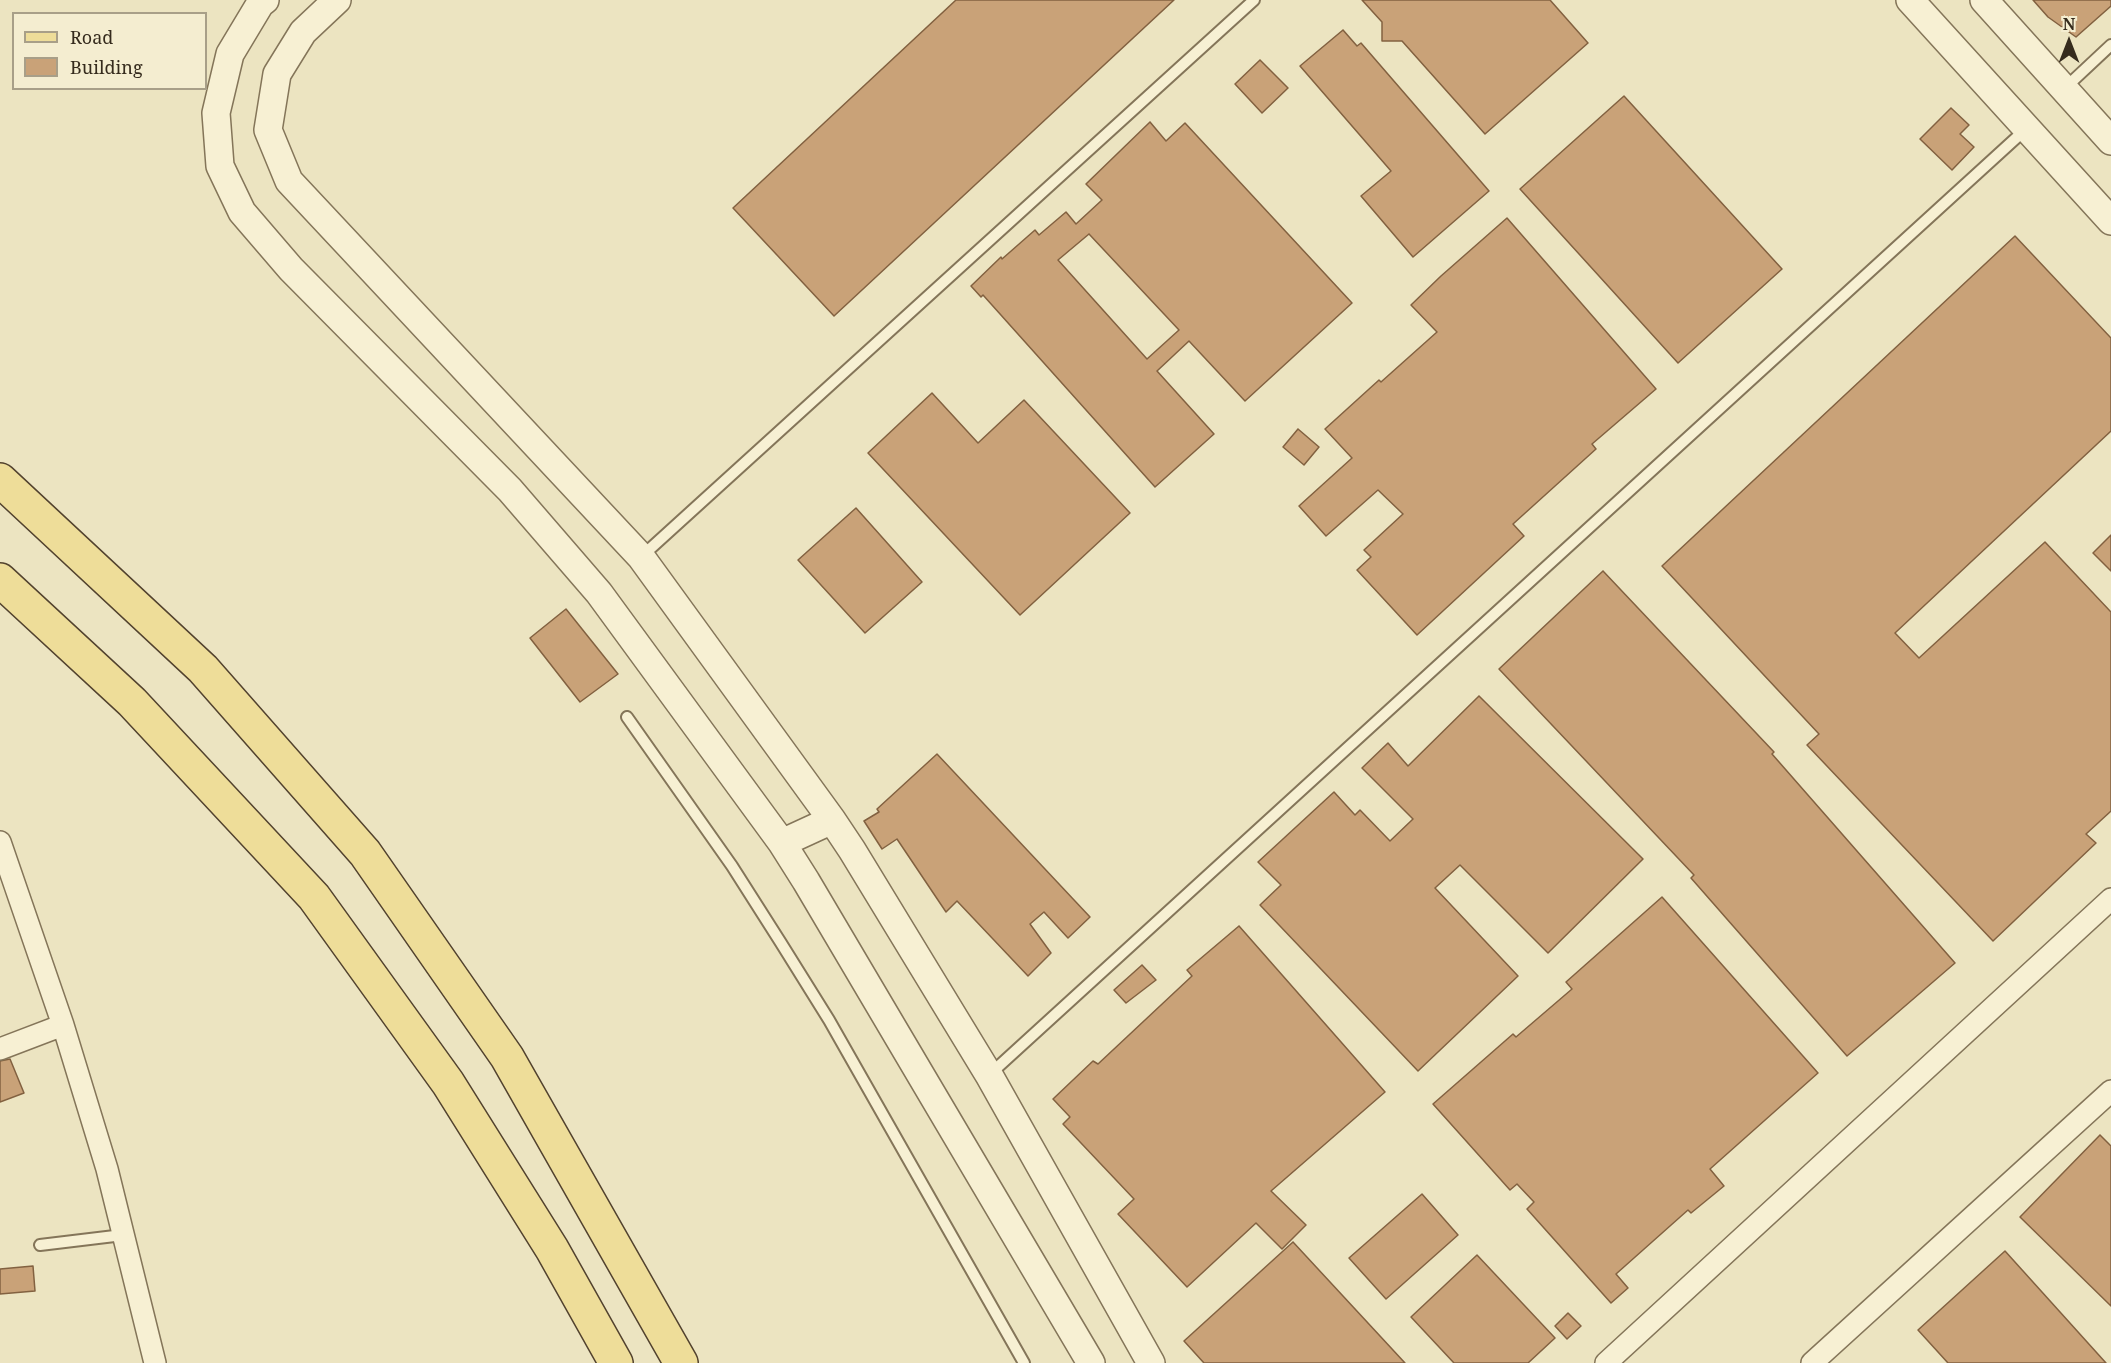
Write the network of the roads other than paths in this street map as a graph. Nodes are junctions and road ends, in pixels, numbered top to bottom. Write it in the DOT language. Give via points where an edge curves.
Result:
graph roads {
  1 [pos="265,0"];
  2 [pos="337,0"];
  3 [pos="1254,0"];
  4 [pos="1910,0"];
  5 [pos="1984,0"];
  6 [pos="2111,45"];
  7 [pos="2063,90"];
  8 [pos="2026,129"];
  9 [pos="2111,141"];
  10 [pos="2111,221"];
  11 [pos="0,470"];
  12 [pos="10,489"];
  13 [pos="641,557"];
  14 [pos="0,580"];
  15 [pos="627,717"];
  16 [pos="832,820"];
  17 [pos="0,842"];
  18 [pos="782,843"];
  19 [pos="2111,899"];
  20 [pos="63,1025"];
  21 [pos="0,1049"];
  22 [pos="989,1075"];
  23 [pos="2111,1091"];
  24 [pos="123,1235"];
  25 [pos="40,1245"];
  26 [pos="155,1363"];
  27 [pos="616,1363"];
  28 [pos="681,1363"];
  29 [pos="1024,1363"];
  30 [pos="1091,1363"];
  31 [pos="1151,1363"];
  32 [pos="1606,1363"];
  33 [pos="1812,1363"];
  1 -- 18 [label="street" via="230,54 216,113 220,166 242,212 291,269 510,490 591,584"];
  2 -- 13 [label="street" via="303,32 277,74 268,130 289,181"];
  3 -- 13 [label="lane"];
  4 -- 8 [label="street"];
  5 -- 7 [label="street"];
  6 -- 7 [label="lane"];
  7 -- 9 [label="street"];
  8 -- 10 [label="street"];
  8 -- 22 [label="lane"];
  11 -- 12 [label="main road"];
  12 -- 28 [label="main road" via="203,669 365,852 507,1058"];
  13 -- 16 [label="street"];
  14 -- 27 [label="main road" via="132,702 314,897 448,1083 552,1249"];
  15 -- 29 [label="lane" via="726,857 829,1020"];
  16 -- 18 [label="street"];
  16 -- 22 [label="street"];
  17 -- 20 [label="street"];
  18 -- 30 [label="street"];
  19 -- 32 [label="street"];
  20 -- 21 [label="street"];
  20 -- 24 [label="street"];
  22 -- 31 [label="street"];
  23 -- 33 [label="street"];
  24 -- 25 [label="lane"];
  24 -- 26 [label="street"];
}
